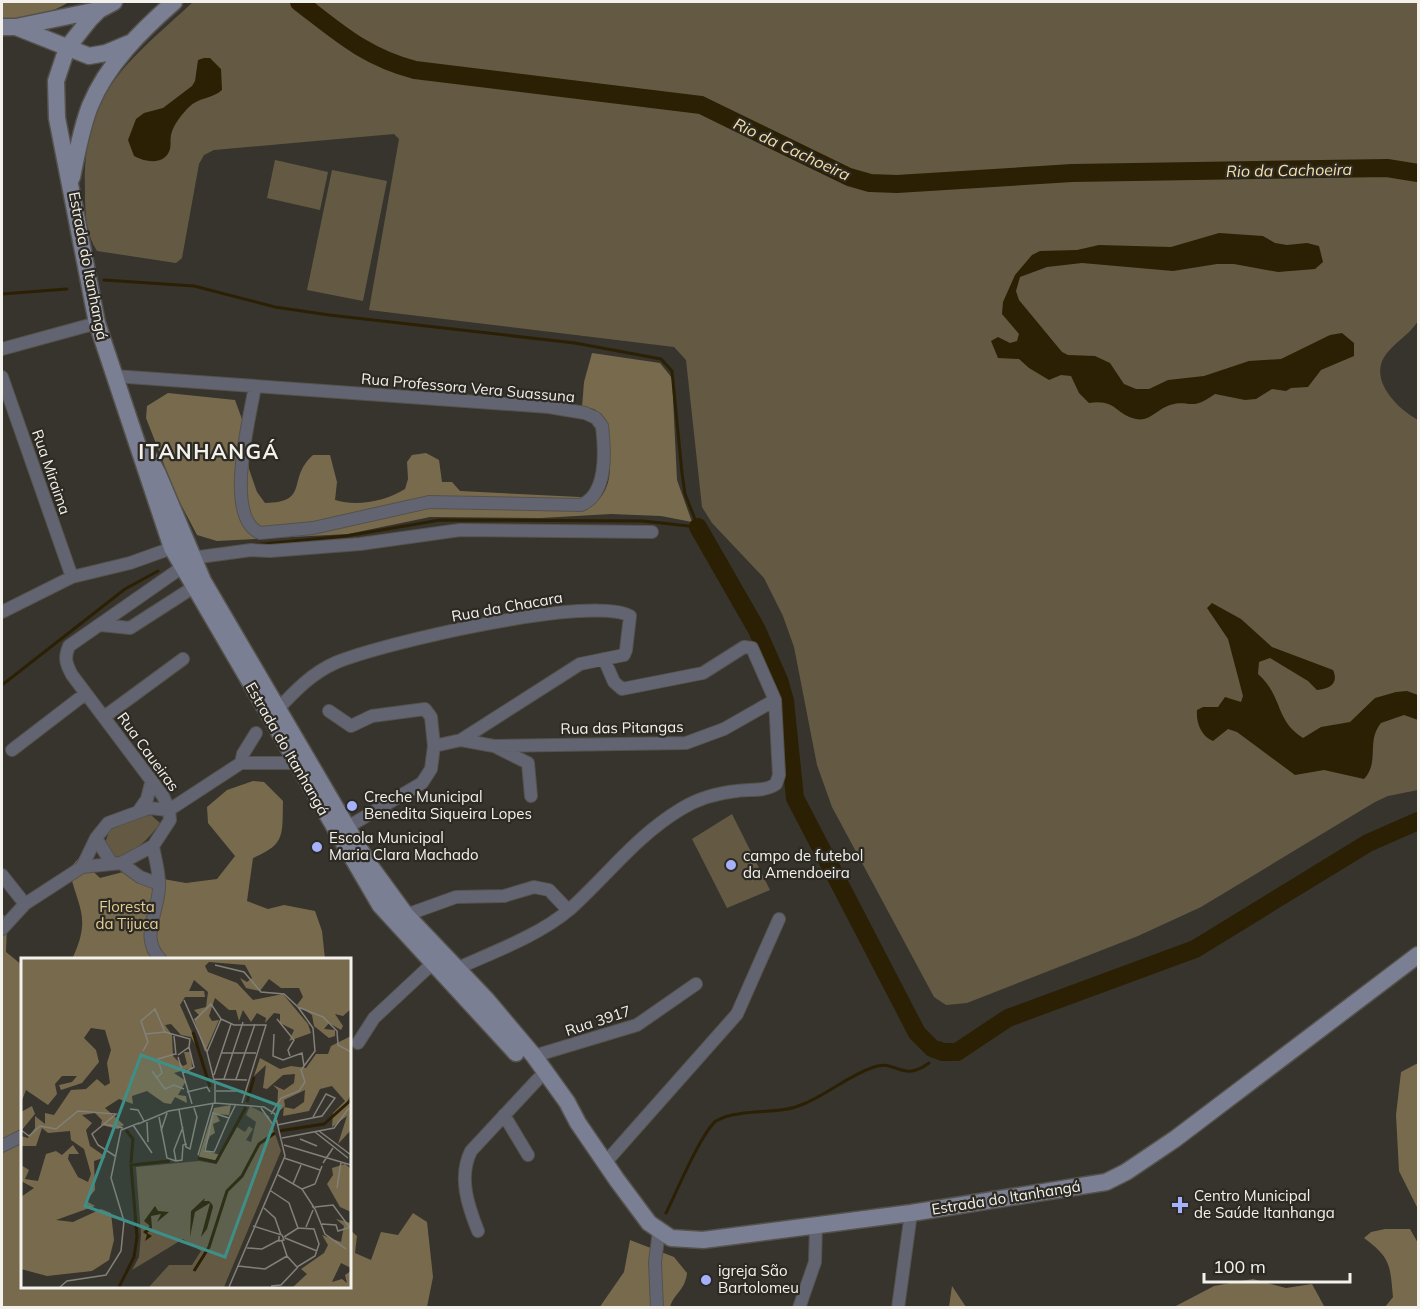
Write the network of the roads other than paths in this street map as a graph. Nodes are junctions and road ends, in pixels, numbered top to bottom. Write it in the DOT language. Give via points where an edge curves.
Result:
graph roads {
  1 [pos="114,2"];
  2 [pos="174,2"];
  3 [pos="94,14"];
  4 [pos="9,27"];
  5 [pos="41,36"];
  6 [pos="131,42"];
  7 [pos="67,48"];
  8 [pos="106,53"];
  9 [pos="56,81"];
  10 [pos="71,181"];
  11 [pos="97,323"];
  12 [pos="2,349"];
  13 [pos="114,376"];
  14 [pos="2,377"];
  15 [pos="255,386"];
  16 [pos="141,452"];
  17 [pos="652,532"];
  18 [pos="172,548"];
  19 [pos="187,563"];
  20 [pos="72,577"];
  21 [pos="198,584"];
  22 [pos="135,601"];
  23 [pos="2,612"];
  24 [pos="146,618"];
  25 [pos="101,625"];
  26 [pos="183,659"];
  27 [pos="604,659"];
  28 [pos="85,694"];
  29 [pos="775,700"];
  30 [pos="278,709"];
  31 [pos="329,711"];
  32 [pos="104,717"];
  33 [pos="256,733"];
  34 [pos="461,740"];
  35 [pos="434,746"];
  36 [pos="494,746"];
  37 [pos="12,750"];
  38 [pos="295,763"];
  39 [pos="241,764"];
  40 [pos="151,783"];
  41 [pos="531,796"];
  42 [pos="170,810"];
  43 [pos="138,812"];
  44 [pos="346,828"];
  45 [pos="96,838"];
  46 [pos="153,846"];
  47 [pos="117,863"];
  48 [pos="82,867"];
  49 [pos="2,875"];
  50 [pos="159,884"];
  51 [pos="25,904"];
  52 [pos="568,910"];
  53 [pos="406,915"];
  54 [pos="779,919"];
  55 [pos="2,929"];
  56 [pos="1419,955"];
  57 [pos="160,958"];
  58 [pos="433,963"];
  59 [pos="456,969"];
  60 [pos="696,984"];
  61 [pos="358,1043"];
  62 [pos="534,1056"];
  63 [pos="538,1079"];
  64 [pos="504,1115"];
  65 [pos="578,1123"];
  66 [pos="21,1136"];
  67 [pos="2,1146"];
  68 [pos="528,1155"];
  69 [pos="605,1163"];
  70 [pos="911,1213"];
  71 [pos="816,1225"];
  72 [pos="659,1231"];
  73 [pos="478,1232"];
  74 [pos="657,1308"];
  75 [pos="799,1308"];
  76 [pos="898,1308"];
  1 -- 3 [label="main road"];
  2 -- 6 [label="main road"];
  3 -- 4 [label="main road"];
  3 -- 7 [label="main road"];
  3 -- 8 [label="main road" via="89,38"];
  4 -- 5 [label="main road"];
  5 -- 7 [label="main road"];
  5 -- 9 [label="main road"];
  6 -- 8 [label="main road"];
  6 -- 10 [label="main road" via="93,100"];
  7 -- 8 [label="main road" via="89,56"];
  7 -- 9 [label="main road"];
  9 -- 10 [label="main road, Estrada do Itanhangá" via="59,135"];
  10 -- 11 [label="main road, Estrada do Itanhangá"];
  11 -- 12 [label="street"];
  11 -- 13 [label="main road, Estrada do Itanhangá"];
  13 -- 15 [label="street, Rua Professora Vera Suassuna"];
  13 -- 16 [label="main road, Estrada do Itanhangá"];
  14 -- 20 [label="street, Rua Miraima"];
  15 -- 15 [label="street, Rua Professora Vera Suassuna" via="566,409 596,418 602,426 601,483 597,494 581,505 448,501 390,508 314,528 260,533 249,524 239,489"];
  16 -- 18 [label="main road, Estrada do Itanhangá"];
  16 -- 19 [label="main road, Estrada do Itanhangá" via="158,474"];
  17 -- 19 [label="street" via="460,530 360,543 251,550"];
  18 -- 19 [label="main road, Estrada do Itanhangá"];
  18 -- 20 [label="street"];
  19 -- 21 [label="main road, Estrada do Itanhangá"];
  19 -- 22 [label="street, Rua Caueiras"];
  20 -- 23 [label="street"];
  21 -- 24 [label="street"];
  21 -- 30 [label="main road, Estrada do Itanhangá"];
  21 -- 38 [label="main road, Estrada do Itanhangá"];
  22 -- 24 [label="street"];
  22 -- 25 [label="street, Rua Caueiras"];
  24 -- 25 [label="street" via="130,628"];
  25 -- 28 [label="street, Rua Caueiras" via="69,646 66,653 65,662"];
  26 -- 32 [label="street"];
  27 -- 29 [label="street" via="614,682 622,688 703,673 748,647 768,678"];
  27 -- 30 [label="street, Rua da Chacara" via="618,657 627,650 630,616 607,610 548,613 348,658 317,673"];
  27 -- 34 [label="street, Rua da Chacara" via="580,664"];
  28 -- 32 [label="street, Rua Caueiras"];
  28 -- 37 [label="street"];
  29 -- 36 [label="street, Rua das Pitangas" via="724,729 686,743"];
  29 -- 52 [label="street" via="779,775 776,784 690,803 633,844"];
  30 -- 44 [label="main road, Estrada do Itanhangá"];
  31 -- 35 [label="street" via="351,726 372,716 425,709 431,717"];
  32 -- 40 [label="street, Rua Caueiras"];
  33 -- 39 [label="street"];
  34 -- 35 [label="street, Rua da Chacara"];
  34 -- 36 [label="street, Rua das Pitangas"];
  35 -- 44 [label="street" via="431,769 422,783"];
  36 -- 41 [label="street" via="528,763"];
  38 -- 39 [label="street"];
  38 -- 58 [label="main road, Estrada do Itanhangá" via="380,905"];
  39 -- 42 [label="street"];
  40 -- 42 [label="street, Rua Caueiras"];
  40 -- 43 [label="street"];
  42 -- 43 [label="street" via="150,808"];
  42 -- 46 [label="street, Rua Caueiras" via="167,828"];
  43 -- 45 [label="street" via="108,823"];
  44 -- 53 [label="main road, Estrada do Itanhangá"];
  45 -- 47 [label="street"];
  45 -- 48 [label="street"];
  46 -- 47 [label="street"];
  46 -- 50 [label="street"];
  47 -- 48 [label="street"];
  47 -- 50 [label="street"];
  48 -- 51 [label="street"];
  49 -- 51 [label="street"];
  50 -- 57 [label="street" via="150,936"];
  51 -- 55 [label="street"];
  52 -- 53 [label="street" via="549,890 534,887 504,897 456,897"];
  52 -- 59 [label="street"];
  53 -- 59 [label="main road, Estrada do Itanhangá"];
  54 -- 69 [label="street" via="737,1014"];
  56 -- 70 [label="main road, Estrada do Itanhangá" via="1126,1172 1106,1182"];
  58 -- 61 [label="street" via="374,1018"];
  58 -- 63 [label="main road, Estrada do Itanhangá"];
  59 -- 62 [label="main road, Estrada do Itanhangá"];
  60 -- 62 [label="street, Rua 3917" via="638,1025"];
  62 -- 65 [label="main road, Estrada do Itanhangá"];
  63 -- 64 [label="street"];
  63 -- 65 [label="main road, Estrada do Itanhangá" via="560,1108"];
  64 -- 68 [label="street"];
  64 -- 73 [label="street" via="466,1161 469,1210"];
  65 -- 69 [label="main road, Estrada do Itanhangá"];
  66 -- 67 [label="street"];
  69 -- 72 [label="main road, Estrada do Itanhangá"];
  70 -- 71 [label="main road, Estrada do Itanhangá"];
  70 -- 76 [label="street"];
  71 -- 72 [label="main road, Estrada do Itanhangá" via="703,1240 677,1239"];
  71 -- 75 [label="street" via="815,1262"];
  72 -- 74 [label="street" via="655,1262"];
}
